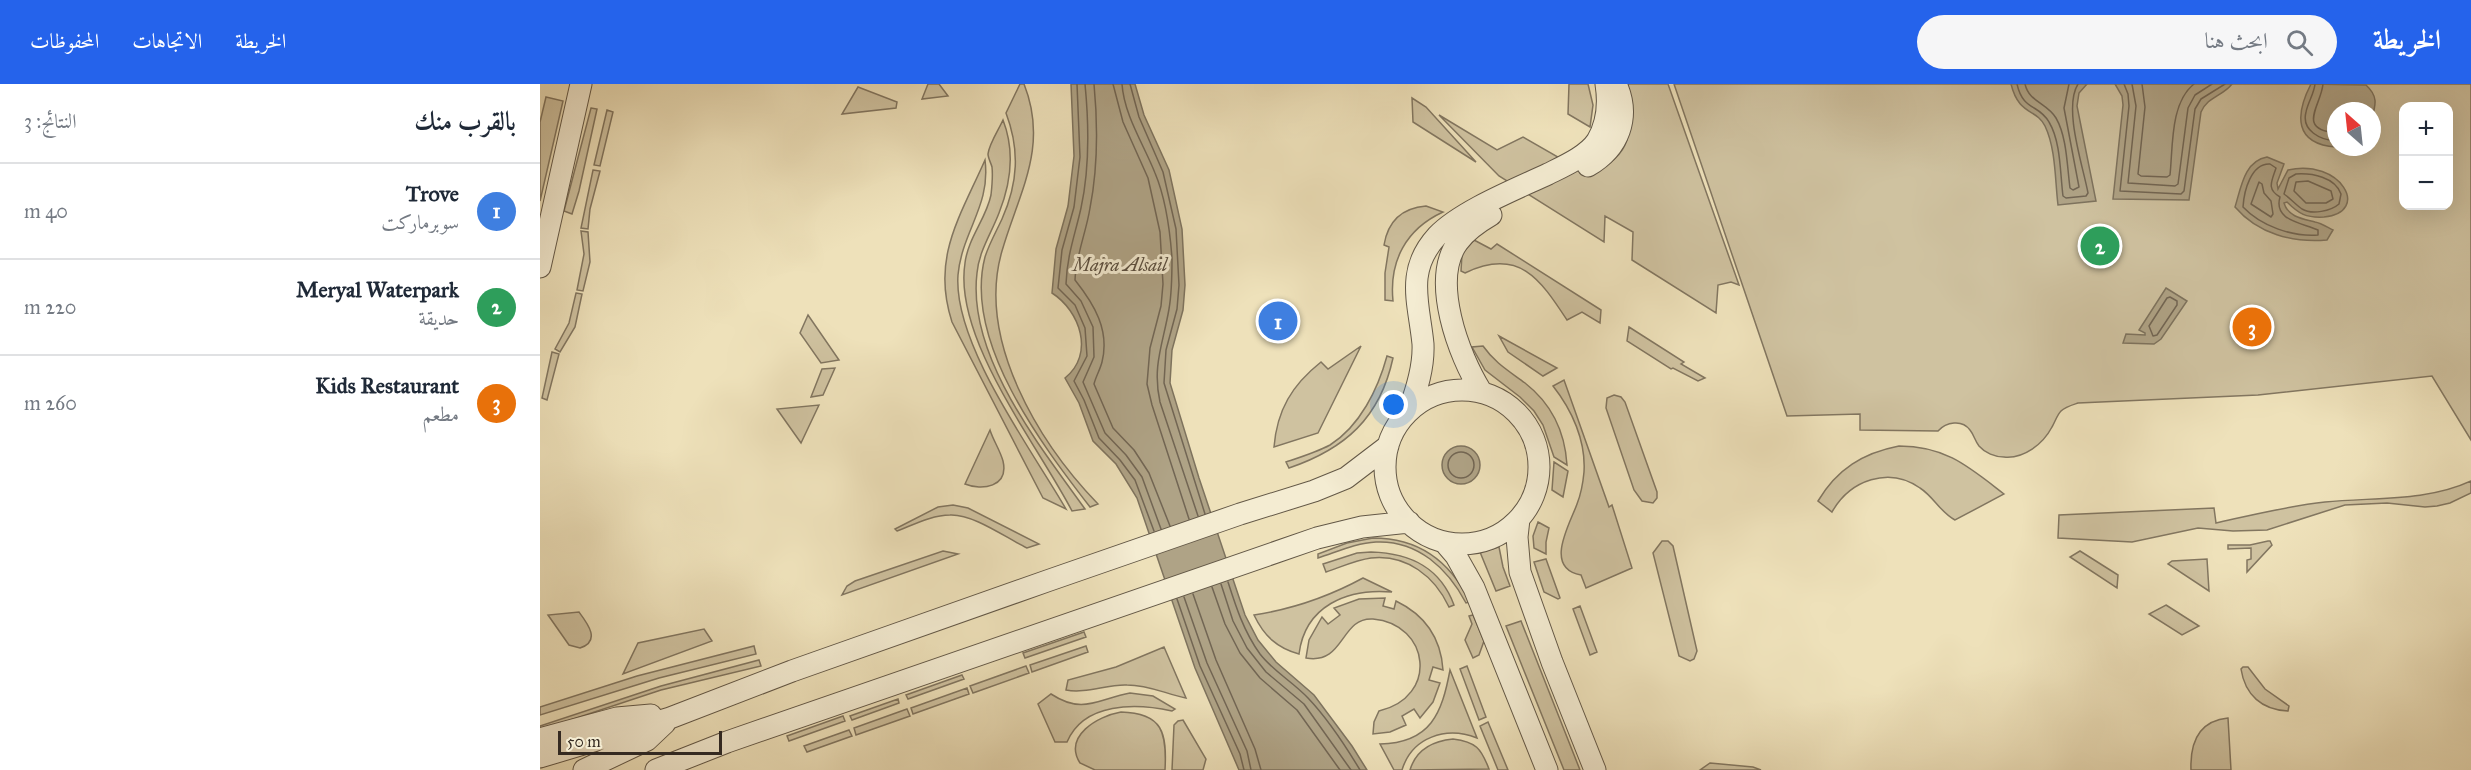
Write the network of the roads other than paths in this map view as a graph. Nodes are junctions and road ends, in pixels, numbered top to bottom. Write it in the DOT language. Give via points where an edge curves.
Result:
graph roads {
  1 [pos="581,84"];
  2 [pos="1606,84"];
  3 [pos="1616,84"];
  4 [pos="1589,157"];
  5 [pos="540,267"];
  6 [pos="1481,392"];
  7 [pos="1409,410"];
  8 [pos="1388,446"];
  9 [pos="1519,519"];
  10 [pos="1409,522"];
  11 [pos="1444,542"];
  12 [pos="670,717"];
  13 [pos="540,739"];
  14 [pos="540,757"];
  15 [pos="584,770"];
  16 [pos="656,770"];
  17 [pos="1547,770"];
  18 [pos="1595,770"];
  1 -- 5 [label="street"];
  2 -- 4 [label="street" via="1606,119"];
  3 -- 4 [label="street" via="1622,102 1622,126 1610,148"];
  4 -- 6 [label="street" via="1483,220 1457,243 1449,264 1448,299 1464,360"];
  4 -- 7 [label="street" via="1500,197 1439,234 1422,258 1415,282 1423,344 1420,377"];
  6 -- 7 [label="street" via="1443,392"];
  6 -- 9 [label="street" via="1512,407 1534,436 1539,453 1538,479 1530,505"];
  7 -- 8 [label="street"];
  8 -- 10 [label="street" via="1386,479 1394,502"];
  8 -- 12 [label="street" via="1330,485 1127,553"];
  9 -- 11 [label="street" via="1507,530 1476,542"];
  9 -- 18 [label="street" via="1520,572"];
  10 -- 11 [label="street"];
  10 -- 16 [label="street" via="1339,532 727,742"];
  11 -- 17 [label="street" via="1474,588"];
  12 -- 13 [label="street" via="617,718"];
  12 -- 14 [label="street"];
  12 -- 15 [label="street" via="647,740"];
}
